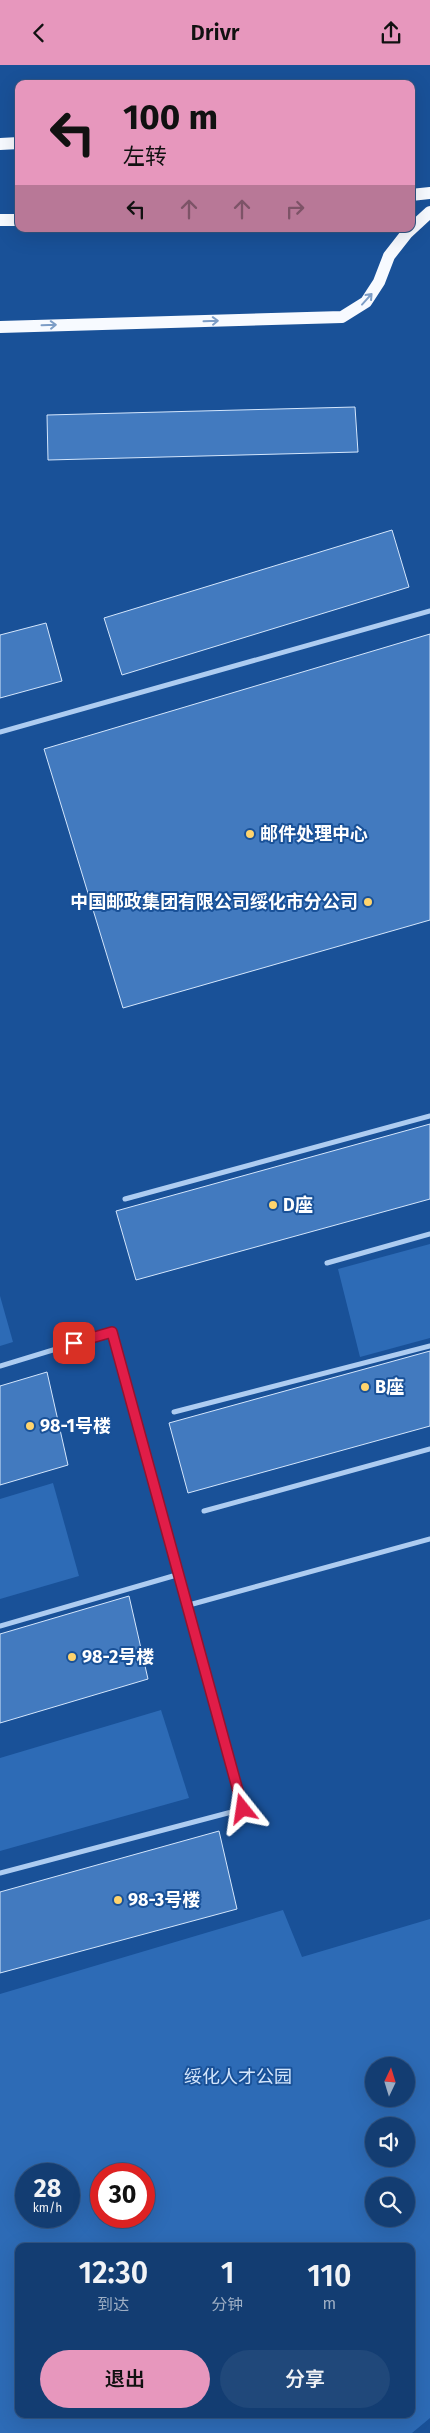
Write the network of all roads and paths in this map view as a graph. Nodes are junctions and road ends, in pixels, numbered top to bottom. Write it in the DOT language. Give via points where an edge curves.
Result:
graph roads {
  1 [pos="15,143"];
  2 [pos="0,144"];
  3 [pos="430,193"];
  4 [pos="415,195"];
  5 [pos="430,211"];
  6 [pos="0,220"];
  7 [pos="15,220"];
  8 [pos="415,225"];
  9 [pos="408,232"];
  10 [pos="0,327"];
  11 [pos="430,611"];
  12 [pos="0,732"];
  13 [pos="430,1116"];
  14 [pos="126,1199"];
  15 [pos="430,1234"];
  16 [pos="327,1263"];
  17 [pos="430,1346"];
  18 [pos="0,1366"];
  19 [pos="174,1412"];
  20 [pos="430,1449"];
  21 [pos="204,1511"];
  22 [pos="430,1539"];
  23 [pos="180,1574"];
  24 [pos="189,1605"];
  25 [pos="0,1626"];
  26 [pos="0,1873"];
  1 -- 2 [label="main road"];
  3 -- 4 [label="main road"];
  8 -- 5 [label="main road, one-way"];
  6 -- 7 [label="main road"];
  10 -- 9 [label="main road, one-way" via="342,317 366,301 379,282 390,255"];
  11 -- 12 [label="street"];
  13 -- 14 [label="street"];
  15 -- 16 [label="street"];
  17 -- 19 [label="street"];
  18 -- 23 [label="street" via="112,1332"];
  20 -- 21 [label="street"];
  22 -- 24 [label="street"];
  23 -- 24 [label="street"];
  23 -- 25 [label="street"];
  24 -- 26 [label="street" via="243,1809"];
}
